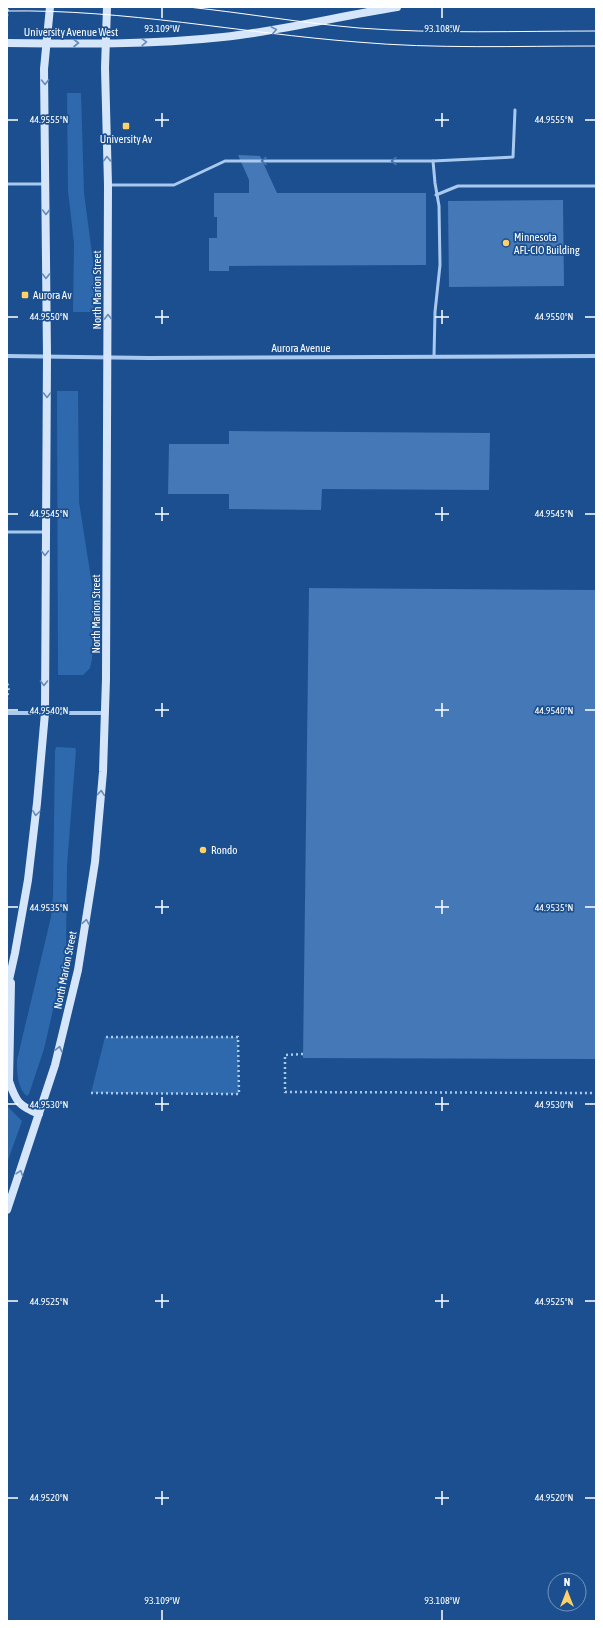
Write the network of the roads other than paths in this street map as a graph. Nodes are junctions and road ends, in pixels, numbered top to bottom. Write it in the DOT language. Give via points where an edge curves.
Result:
graph roads {
  1 [pos="50,7"];
  2 [pos="107,7"];
  3 [pos="397,7"];
  4 [pos="7,43"];
  5 [pos="47,43"];
  6 [pos="105,43"];
  7 [pos="515,110"];
  8 [pos="433,161"];
  9 [pos="7,184"];
  10 [pos="46,184"];
  11 [pos="108,185"];
  12 [pos="596,186"];
  13 [pos="436,195"];
  14 [pos="7,356"];
  15 [pos="47,356"];
  16 [pos="108,356"];
  17 [pos="434,356"];
  18 [pos="596,356"];
  19 [pos="7,532"];
  20 [pos="46,532"];
  21 [pos="7,713"];
  22 [pos="45,713"];
  23 [pos="105,713"];
  24 [pos="12,968"];
  25 [pos="7,989"];
  26 [pos="39,1114"];
  27 [pos="7,1210"];
  1 -- 5 [label="main road"];
  2 -- 6 [label="main road, North Marion Street"];
  6 -- 3 [label="main road, University Avenue West, one-way" via="187,41 265,32"];
  4 -- 5 [label="main road, University Avenue West"];
  5 -- 6 [label="main road, University Avenue West, one-way"];
  5 -- 10 [label="main road, one-way" via="44,69"];
  11 -- 6 [label="main road, North Marion Street, one-way"];
  7 -- 8 [label="lane" via="513,157"];
  8 -- 11 [label="lane, one-way" via="225,161 174,185"];
  8 -- 13 [label="lane"];
  9 -- 10 [label="lane"];
  10 -- 15 [label="main road, one-way"];
  16 -- 11 [label="main road, North Marion Street, one-way"];
  12 -- 13 [label="lane" via="458,186"];
  13 -- 17 [label="lane" via="439,206 440,265"];
  14 -- 15 [label="street, Aurora Avenue"];
  15 -- 16 [label="street, Aurora Avenue"];
  15 -- 20 [label="main road, one-way"];
  16 -- 17 [label="street, Aurora Avenue"];
  16 -- 23 [label="main road, North Marion Street"];
  17 -- 18 [label="street, Aurora Avenue"];
  19 -- 20 [label="lane"];
  20 -- 22 [label="main road, one-way"];
  21 -- 22 [label="street"];
  22 -- 23 [label="street"];
  22 -- 24 [label="main road, one-way" via="28,880"];
  26 -- 23 [label="main road, North Marion Street, one-way" via="55,1065 78,970 95,862"];
  24 -- 25 [label="main road"];
  24 -- 26 [label="main road" via="9,1081 14,1096 24,1108"];
  27 -- 26 [label="main road, North Marion Street, one-way"];
}
